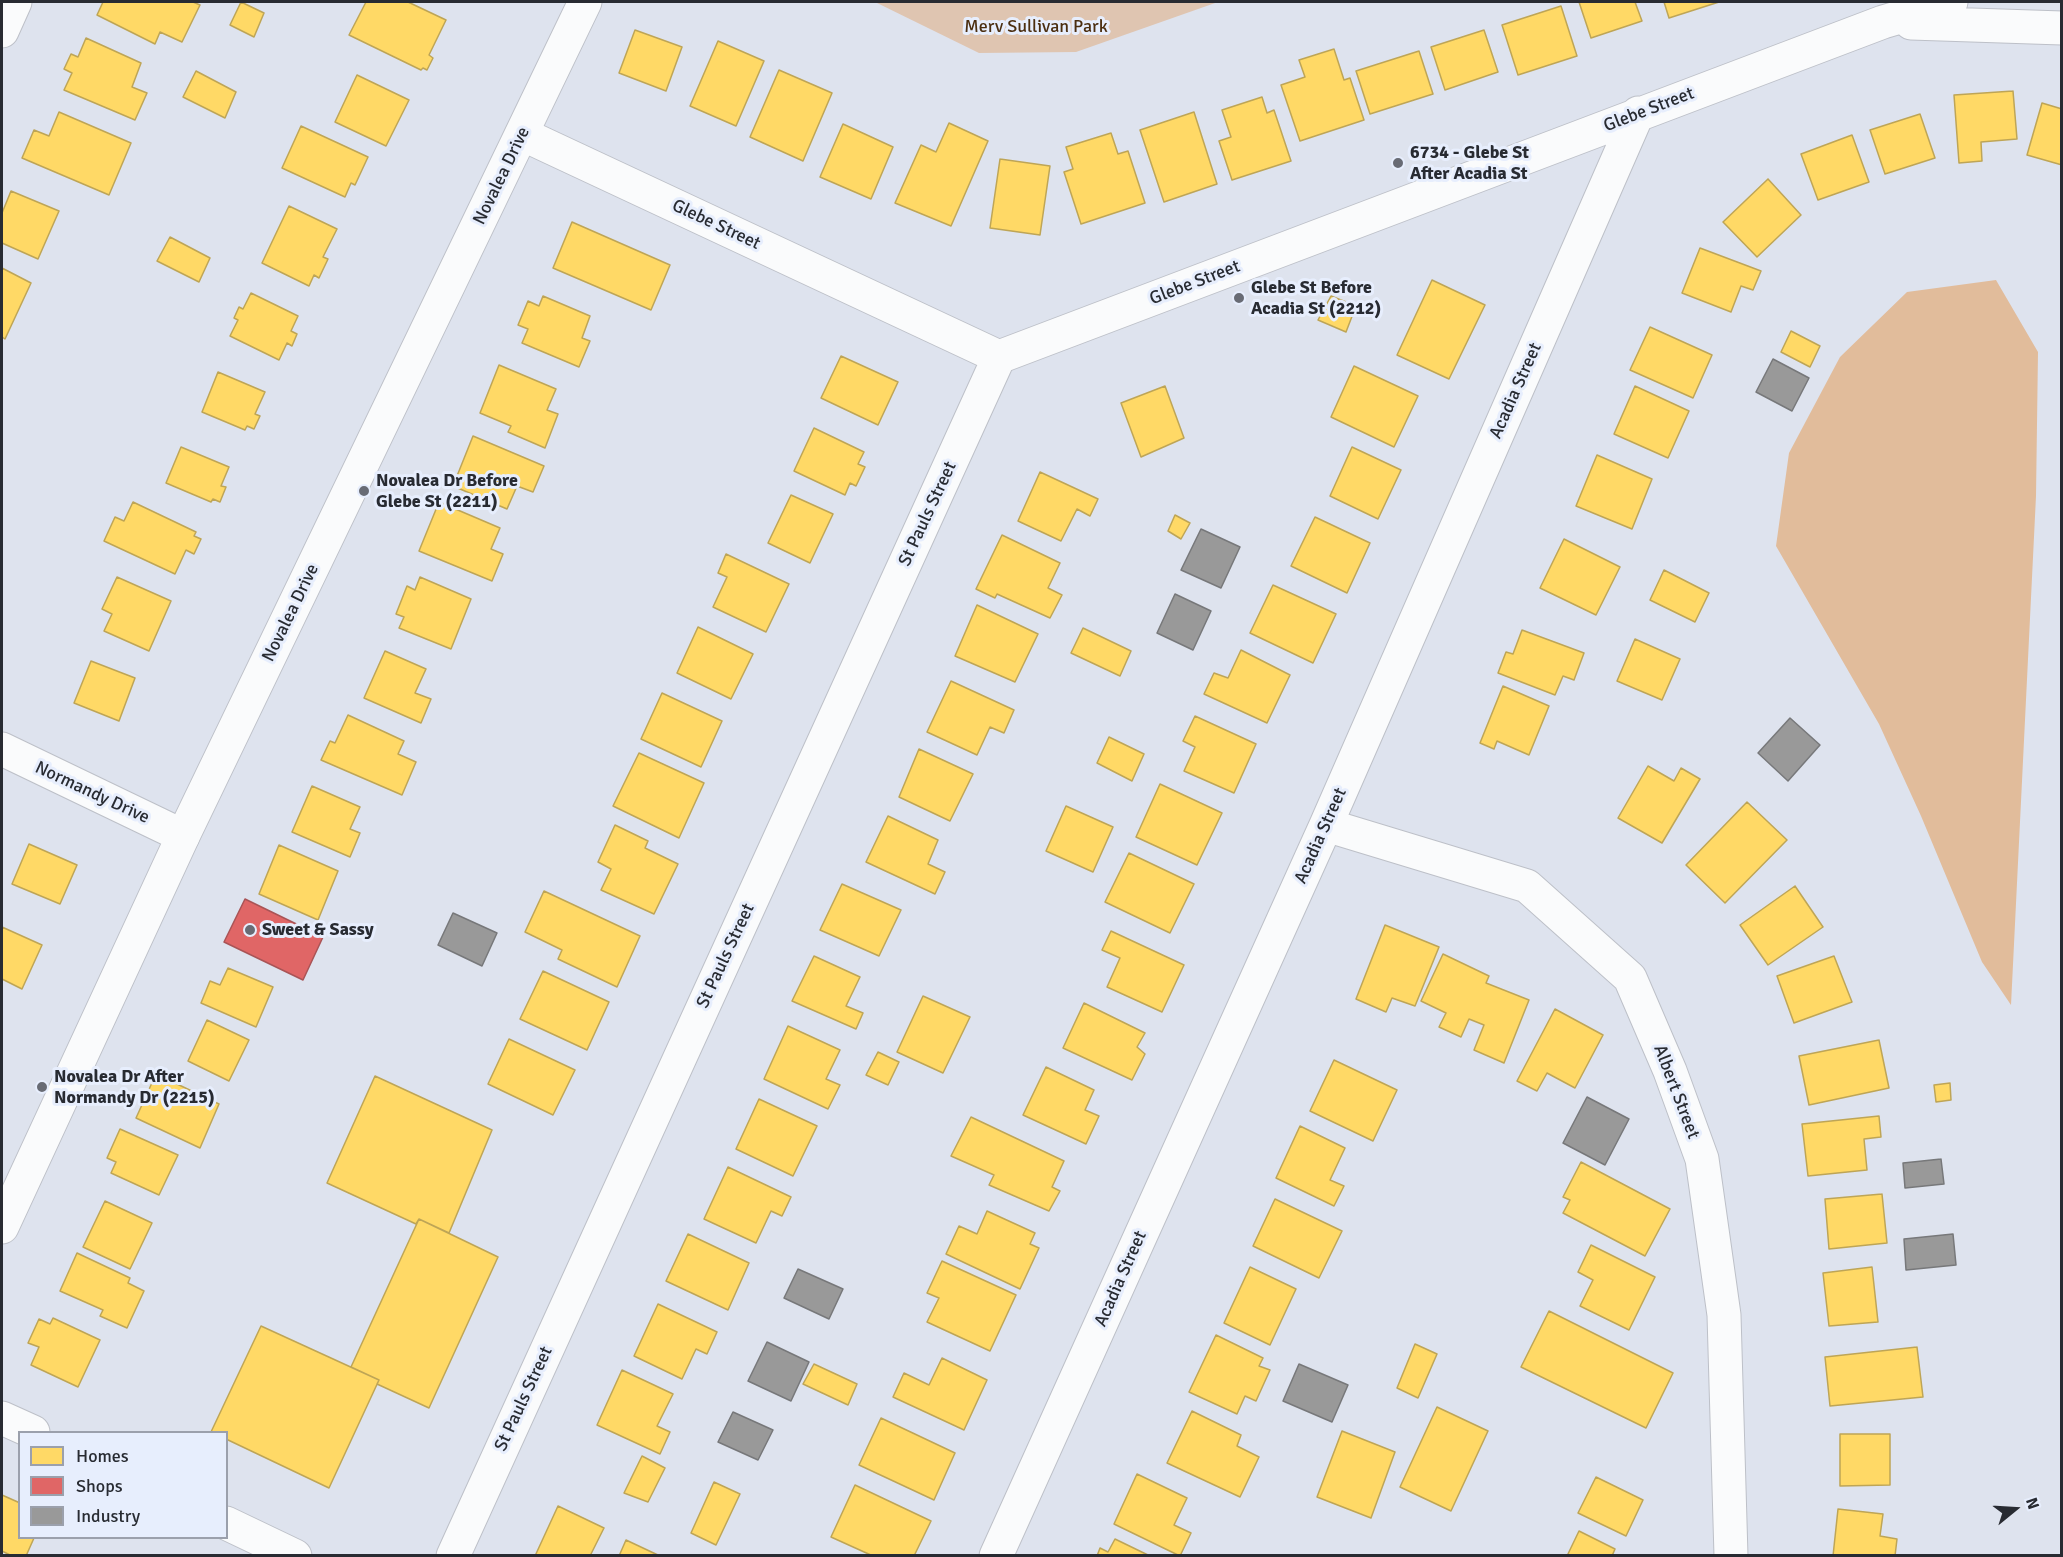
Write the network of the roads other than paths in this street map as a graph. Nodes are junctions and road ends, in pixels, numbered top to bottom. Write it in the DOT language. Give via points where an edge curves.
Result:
graph roads {
  1 [pos="15,2"];
  2 [pos="585,2"];
  3 [pos="1952,2"];
  4 [pos="1883,22"];
  5 [pos="2061,28"];
  6 [pos="2,31"];
  7 [pos="1638,113"];
  8 [pos="522,134"];
  9 [pos="999,357"];
  10 [pos="2,749"];
  11 [pos="1326,825"];
  12 [pos="183,836"];
  13 [pos="2,1227"];
  14 [pos="2,1418"];
  15 [pos="31,1431"];
  16 [pos="228,1524"];
  17 [pos="295,1556"];
  18 [pos="453,1556"];
  19 [pos="996,1556"];
  20 [pos="1731,1556"];
  1 -- 6 [label="street"];
  2 -- 8 [label="street, Novalea Drive"];
  3 -- 4 [label="street, Glebe Street"];
  4 -- 5 [label="street, Glebe Street"];
  4 -- 7 [label="street, Glebe Street"];
  7 -- 9 [label="street, Glebe Street"];
  7 -- 11 [label="street, Acadia Street"];
  8 -- 9 [label="street, Glebe Street"];
  8 -- 12 [label="street, Novalea Drive"];
  9 -- 18 [label="street, St Pauls Street"];
  10 -- 12 [label="street, Normandy Drive"];
  11 -- 19 [label="street, Acadia Street"];
  11 -- 20 [label="street, Albert Street" via="1527,886 1630,978 1702,1159 1724,1315"];
  12 -- 13 [label="street, Novalea Drive"];
  14 -- 15 [label="street"];
  16 -- 17 [label="street"];
}
